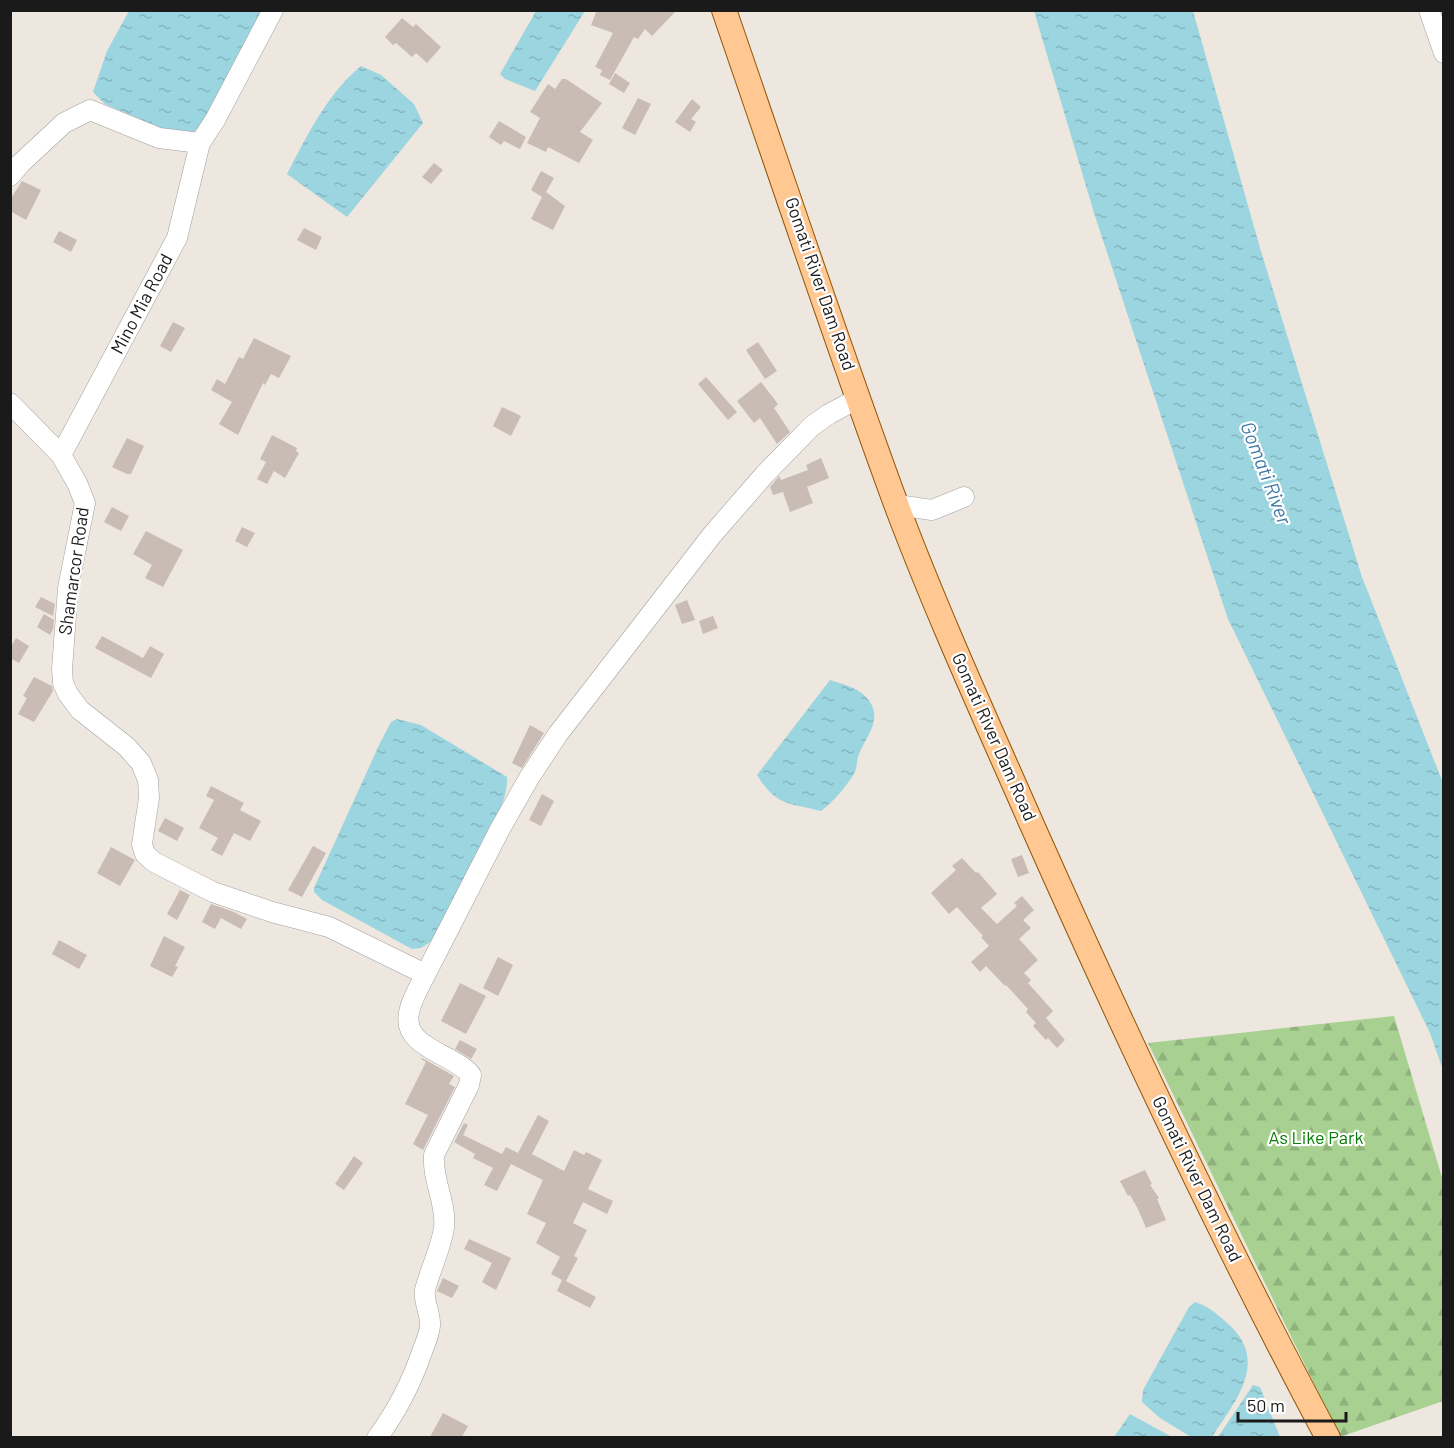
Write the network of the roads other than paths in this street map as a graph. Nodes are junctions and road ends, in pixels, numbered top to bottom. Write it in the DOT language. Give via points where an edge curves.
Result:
graph roads {
  1 [pos="273,10"];
  2 [pos="724,10"];
  3 [pos="1430,10"];
  4 [pos="1443,53"];
  5 [pos="200,143"];
  6 [pos="10,176"];
  7 [pos="859,398"];
  8 [pos="10,403"];
  9 [pos="61,455"];
  10 [pos="964,497"];
  11 [pos="897,505"];
  12 [pos="425,974"];
  13 [pos="377,1437"];
  14 [pos="1328,1437"];
  1 -- 5 [label="street, Mino Mia Road"];
  2 -- 7 [label="main road, Gomati River Dam Road"];
  3 -- 4 [label="street"];
  5 -- 6 [label="street" via="159,138 90,110 64,123"];
  5 -- 9 [label="street, Mino Mia Road" via="177,238"];
  7 -- 11 [label="main road, Gomati River Dam Road"];
  7 -- 12 [label="street" via="812,426 765,474 558,734 506,819"];
  8 -- 9 [label="street, Shamarcor Road"];
  9 -- 12 [label="street, Shamarcor Road" via="85,503 68,588 63,682 80,710 141,763 148,780 149,798 142,844 145,854 213,892 329,927"];
  10 -- 11 [label="street" via="932,510"];
  11 -- 14 [label="main road, Gomati River Dam Road" via="1000,751 1158,1101"];
  12 -- 13 [label="street" via="409,1012 410,1032 416,1040 464,1066 471,1075 434,1155 444,1228 424,1294 430,1315 429,1332 402,1401"];
}
